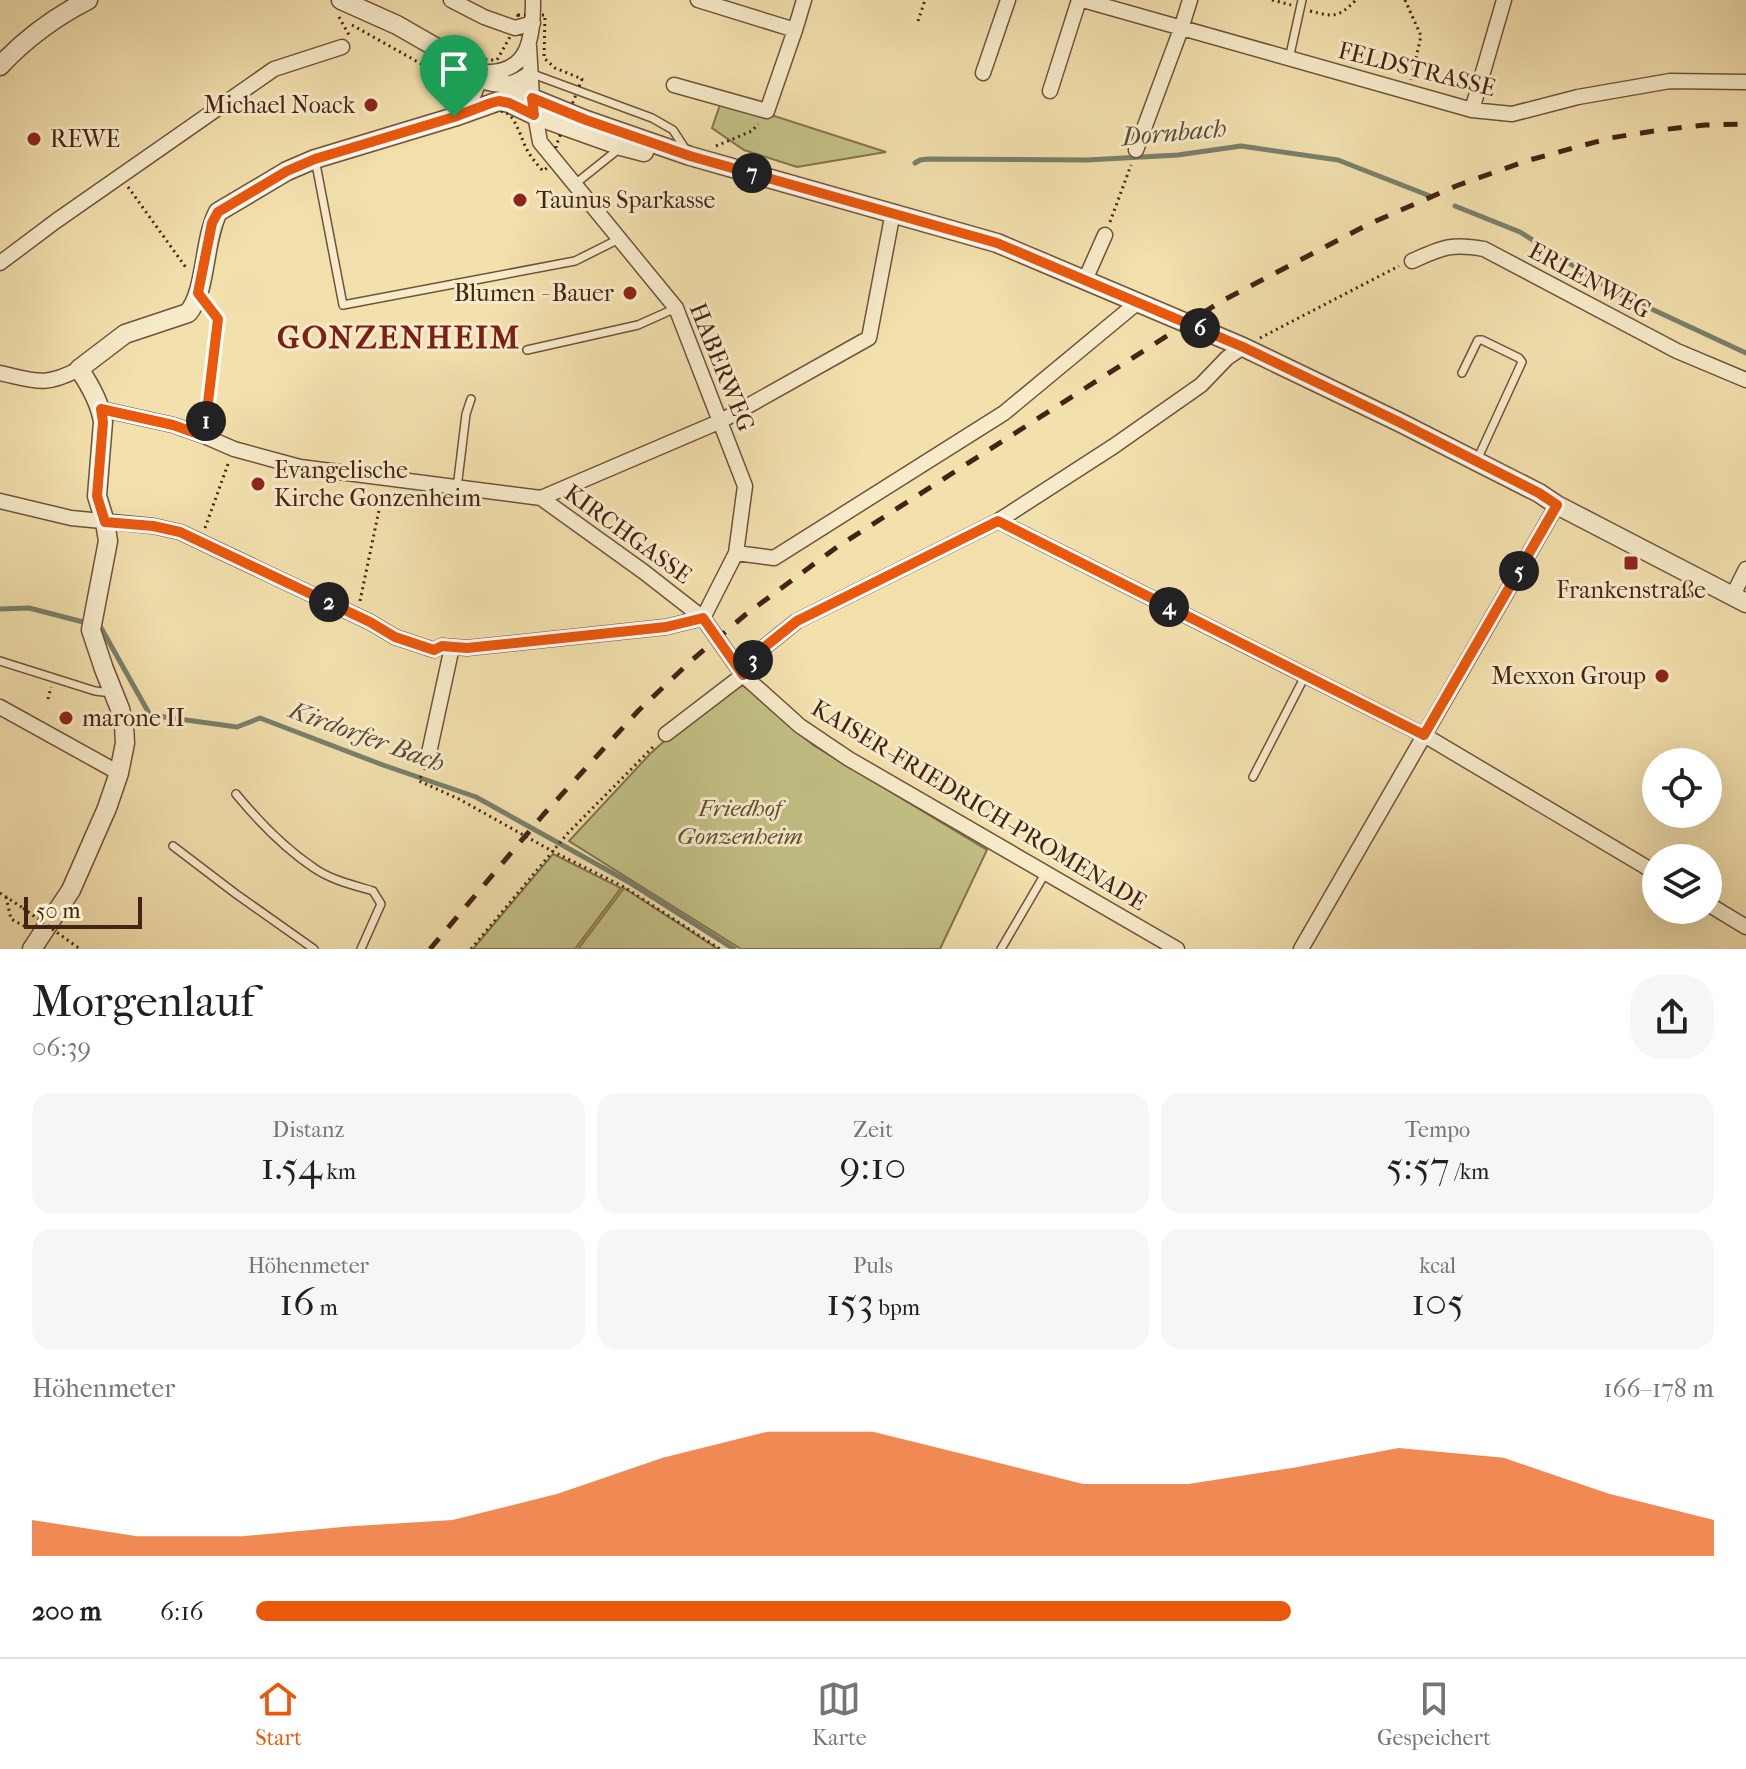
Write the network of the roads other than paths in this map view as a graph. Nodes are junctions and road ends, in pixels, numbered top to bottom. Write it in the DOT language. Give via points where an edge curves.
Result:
graph roads {
  1 [pos="88,0"];
  2 [pos="341,0"];
  3 [pos="451,0"];
  4 [pos="533,0"];
  5 [pos="698,0"];
  6 [pos="804,0"];
  7 [pos="1008,0"];
  8 [pos="1081,0"];
  9 [pos="1190,0"];
  10 [pos="1504,0"];
  11 [pos="1302,4"];
  12 [pos="533,23"];
  13 [pos="1181,29"];
  14 [pos="795,30"];
  15 [pos="529,46"];
  16 [pos="342,47"];
  17 [pos="1289,59"];
  18 [pos="0,66"];
  19 [pos="530,73"];
  20 [pos="983,73"];
  21 [pos="471,81"];
  22 [pos="1746,82"];
  23 [pos="674,85"];
  24 [pos="1050,91"];
  25 [pos="508,94"];
  26 [pos="533,106"];
  27 [pos="1472,110"];
  28 [pos="454,117"];
  29 [pos="621,146"];
  30 [pos="1136,150"];
  31 [pos="690,156"];
  32 [pos="315,159"];
  33 [pos="575,184"];
  34 [pos="893,212"];
  35 [pos="1105,235"];
  36 [pos="619,239"];
  37 [pos="1412,261"];
  38 [pos="0,263"];
  39 [pos="1085,280"];
  40 [pos="199,288"];
  41 [pos="1138,302"];
  42 [pos="676,308"];
  43 [pos="1243,347"];
  44 [pos="527,350"];
  45 [pos="79,369"];
  46 [pos="0,373"];
  47 [pos="1462,373"];
  48 [pos="1746,380"];
  49 [pos="471,399"];
  50 [pos="101,409"];
  51 [pos="721,421"];
  52 [pos="204,436"];
  53 [pos="1476,462"];
  54 [pos="457,488"];
  55 [pos="541,498"];
  56 [pos="0,501"];
  57 [pos="1557,505"];
  58 [pos="998,521"];
  59 [pos="105,522"];
  60 [pos="736,553"];
  61 [pos="1746,569"];
  62 [pos="1739,599"];
  63 [pos="703,618"];
  64 [pos="452,647"];
  65 [pos="0,661"];
  66 [pos="743,675"];
  67 [pos="1305,676"];
  68 [pos="114,693"];
  69 [pos="0,707"];
  70 [pos="666,734"];
  71 [pos="1424,735"];
  72 [pos="427,762"];
  73 [pos="119,773"];
  74 [pos="1253,777"];
  75 [pos="236,794"];
  76 [pos="173,846"];
  77 [pos="1642,865"];
  78 [pos="1046,872"];
  79 [pos="1722,912"];
  80 [pos="1746,927"];
  81 [pos="39,944"];
  82 [pos="314,949"];
  83 [pos="361,949"];
  84 [pos="1001,949"];
  85 [pos="1177,949"];
  86 [pos="1301,949"];
  1 -- 18 [label="street" via="39,30"];
  2 -- 21 [label="street"];
  3 -- 12 [label="street" via="515,28"];
  4 -- 12 [label="street, HABERWEG"];
  5 -- 14 [label="street"];
  6 -- 14 [label="street"];
  7 -- 20 [label="street"];
  8 -- 13 [label="street, FELDSTRASSE"];
  8 -- 24 [label="street, FELDSTRASSE"];
  9 -- 13 [label="street"];
  10 -- 27 [label="street"];
  11 -- 17 [label="lane"];
  12 -- 15 [label="street, HABERWEG"];
  13 -- 17 [label="street, FELDSTRASSE"];
  13 -- 30 [label="street"];
  14 -- 23 [label="street" via="767,111"];
  15 -- 19 [label="street, HABERWEG"];
  15 -- 21 [label="street" via="511,66"];
  16 -- 38 [label="street" via="274,69"];
  17 -- 27 [label="street, FELDSTRASSE"];
  19 -- 25 [label="street"];
  19 -- 26 [label="street, HABERWEG"];
  19 -- 31 [label="lane" via="652,118 673,130"];
  21 -- 25 [label="street"];
  21 -- 28 [label="street" via="466,106"];
  22 -- 27 [label="street, FELDSTRASSE" via="1670,81 1512,114"];
  25 -- 26 [label="street"];
  25 -- 28 [label="street"];
  26 -- 29 [label="street"];
  26 -- 31 [label="street"];
  26 -- 33 [label="street, HABERWEG" via="540,142"];
  28 -- 32 [label="street"];
  29 -- 31 [label="street" via="661,157"];
  29 -- 33 [label="lane"];
  31 -- 34 [label="street"];
  32 -- 36 [label="lane" via="343,305 575,261"];
  32 -- 40 [label="street" via="218,212"];
  33 -- 36 [label="street, HABERWEG"];
  34 -- 39 [label="street" via="997,243"];
  34 -- 51 [label="street" via="869,338"];
  35 -- 39 [label="street"];
  36 -- 42 [label="street, HABERWEG"];
  37 -- 48 [label="street, ERLENWEG" via="1446,246 1484,249 1677,351"];
  39 -- 41 [label="street"];
  40 -- 45 [label="street" via="188,313 125,334"];
  40 -- 52 [label="lane" via="218,319"];
  41 -- 43 [label="street"];
  41 -- 60 [label="street" via="1004,413 774,558"];
  42 -- 44 [label="lane" via="638,325"];
  42 -- 51 [label="street, HABERWEG"];
  43 -- 53 [label="street"];
  43 -- 58 [label="street" via="1201,385"];
  45 -- 46 [label="street" via="44,383"];
  45 -- 50 [label="street"];
  47 -- 53 [label="lane" via="1478,340 1522,362"];
  49 -- 54 [label="lane"];
  50 -- 52 [label="street, KIRCHGASSE"];
  50 -- 59 [label="street" via="97,496"];
  51 -- 55 [label="street"];
  51 -- 60 [label="street, HABERWEG" via="745,486"];
  52 -- 54 [label="street, KIRCHGASSE" via="300,467"];
  53 -- 57 [label="street"];
  54 -- 55 [label="street, KIRCHGASSE"];
  55 -- 63 [label="street, KIRCHGASSE"];
  56 -- 59 [label="street"];
  57 -- 62 [label="street"];
  57 -- 71 [label="street"];
  58 -- 66 [label="street" via="797,621 757,653"];
  58 -- 67 [label="street"];
  59 -- 64 [label="street" via="180,532 395,637 434,650"];
  59 -- 68 [label="street" via="108,541 91,630"];
  60 -- 63 [label="street, HABERWEG"];
  61 -- 62 [label="street"];
  63 -- 64 [label="street" via="666,627"];
  63 -- 66 [label="street, KAISER-FRIEDRICH-PROMENADE"];
  64 -- 72 [label="street"];
  65 -- 68 [label="lane"];
  66 -- 70 [label="street"];
  66 -- 78 [label="street, KAISER-FRIEDRICH-PROMENADE" via="800,726 849,759"];
  67 -- 71 [label="street"];
  67 -- 74 [label="lane"];
  68 -- 73 [label="street" via="124,725"];
  69 -- 73 [label="street"];
  71 -- 77 [label="street"];
  71 -- 86 [label="street"];
  73 -- 81 [label="street" via="71,890"];
  75 -- 83 [label="lane" via="264,828 315,869 373,891 381,904"];
  76 -- 82 [label="lane"];
  78 -- 84 [label="lane"];
  78 -- 85 [label="street, KAISER-FRIEDRICH-PROMENADE"];
  79 -- 80 [label="street"];
}
